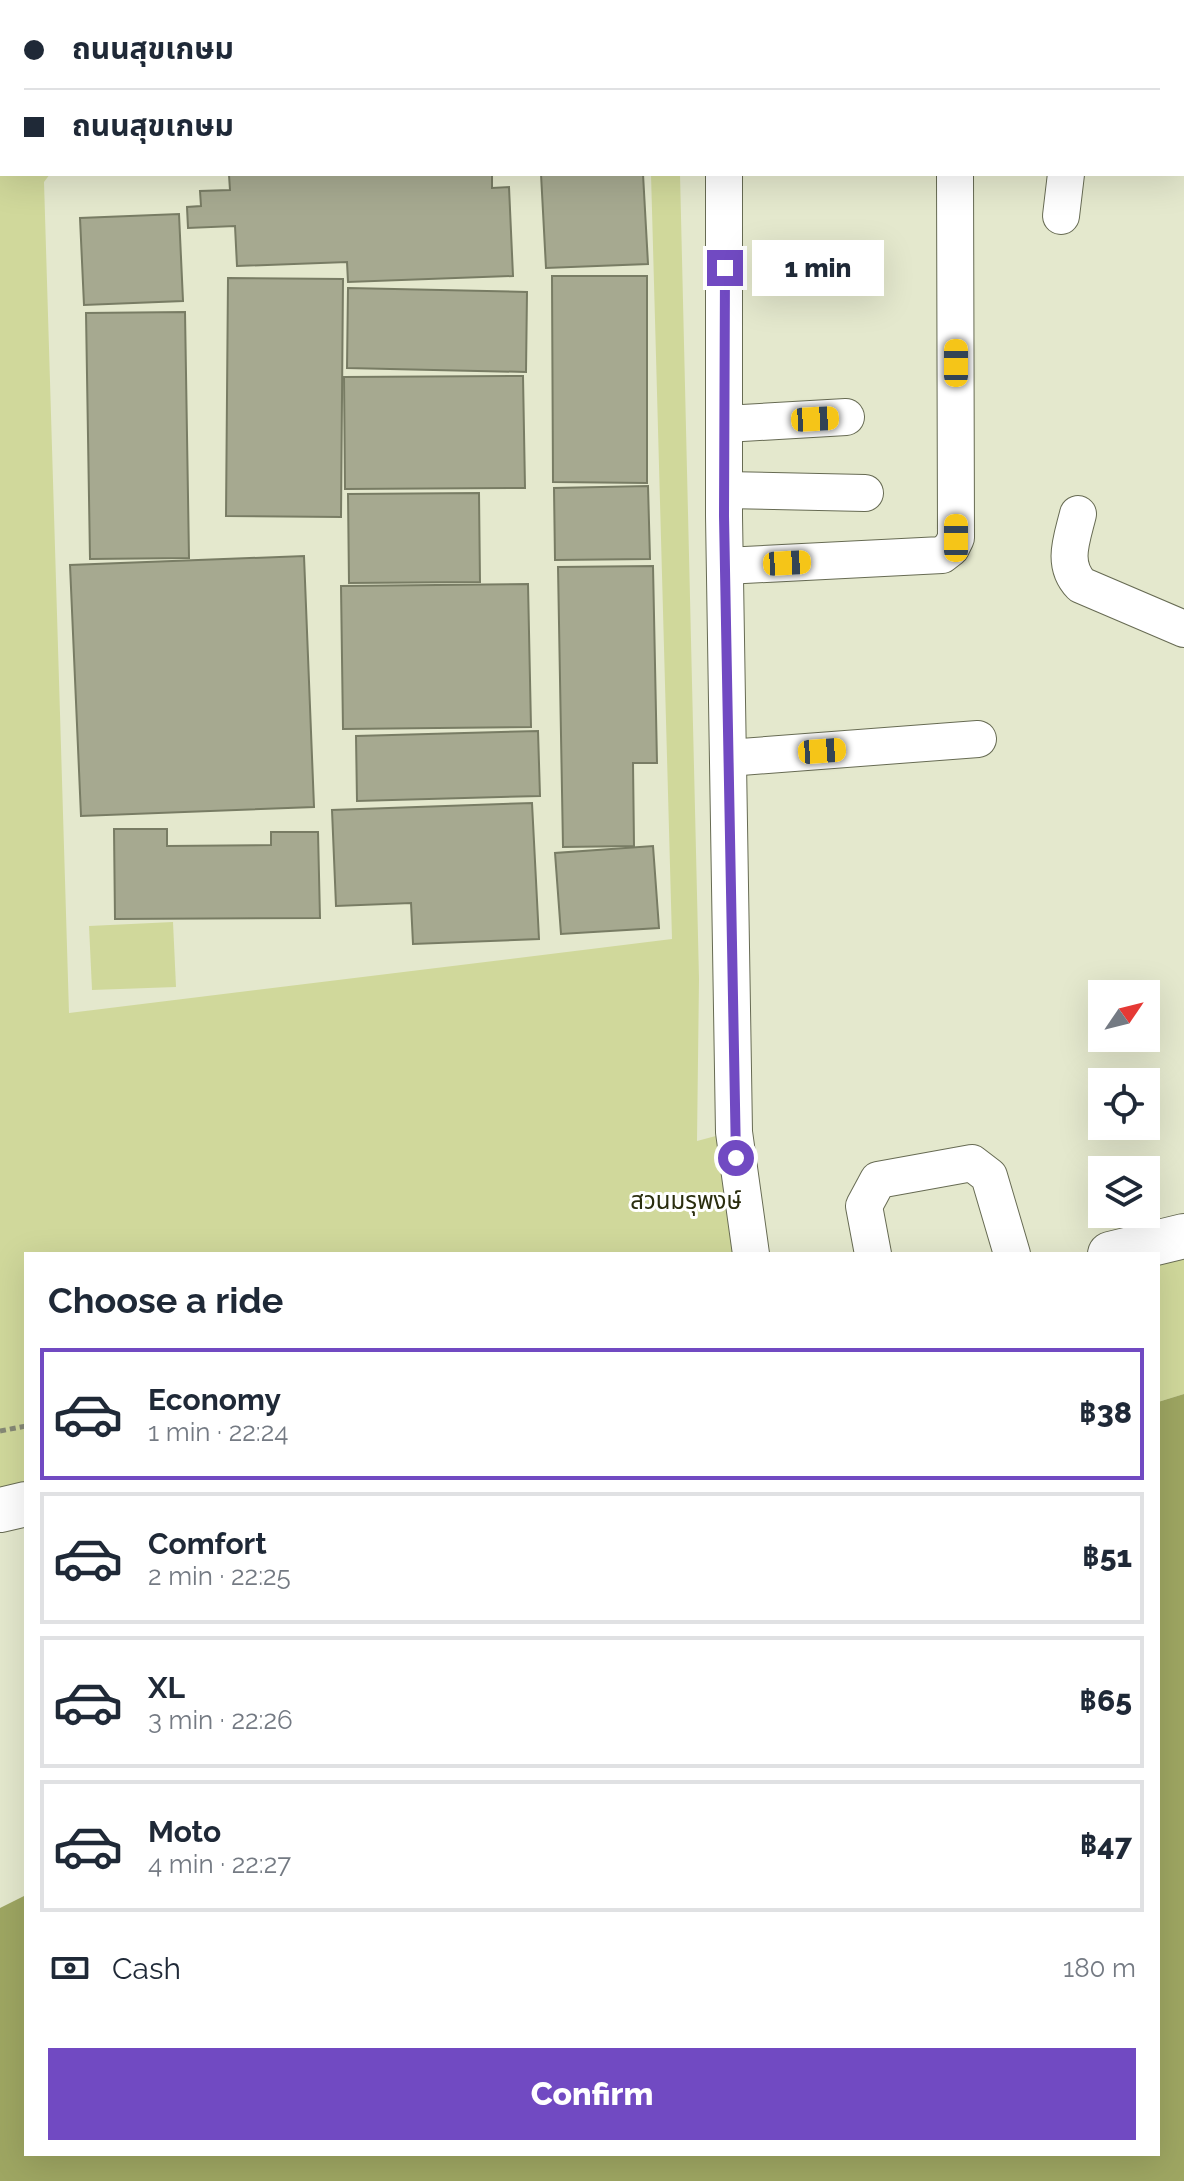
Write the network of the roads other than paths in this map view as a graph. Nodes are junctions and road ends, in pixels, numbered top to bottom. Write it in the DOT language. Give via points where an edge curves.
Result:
graph roads {
  1 [pos="724,176"];
  2 [pos="955,176"];
  3 [pos="1066,176"];
  4 [pos="1061,216"];
  5 [pos="846,417"];
  6 [pos="725,424"];
  7 [pos="725,490"];
  8 [pos="865,493"];
  9 [pos="1078,514"];
  10 [pos="725,566"];
  11 [pos="1184,629"];
  12 [pos="978,739"];
  13 [pos="728,758"];
  14 [pos="1184,1236"];
  15 [pos="751,1252"];
  16 [pos="873,1252"];
  17 [pos="1011,1252"];
  18 [pos="1118,1252"];
  19 [pos="24,1504"];
  20 [pos="0,1510"];
  1 -- 6 [label="street"];
  2 -- 10 [label="street" via="956,522 951,548 942,555"];
  3 -- 4 [label="street"];
  5 -- 6 [label="street"];
  6 -- 7 [label="street"];
  7 -- 8 [label="street"];
  7 -- 10 [label="street"];
  9 -- 11 [label="street" via="1067,560 1073,577"];
  10 -- 13 [label="street"];
  12 -- 13 [label="street"];
  13 -- 15 [label="street" via="734,1132"];
  14 -- 18 [label="main road"];
  16 -- 17 [label="street" via="864,1206 878,1180 972,1163 989,1176"];
  19 -- 20 [label="main road"];
}
